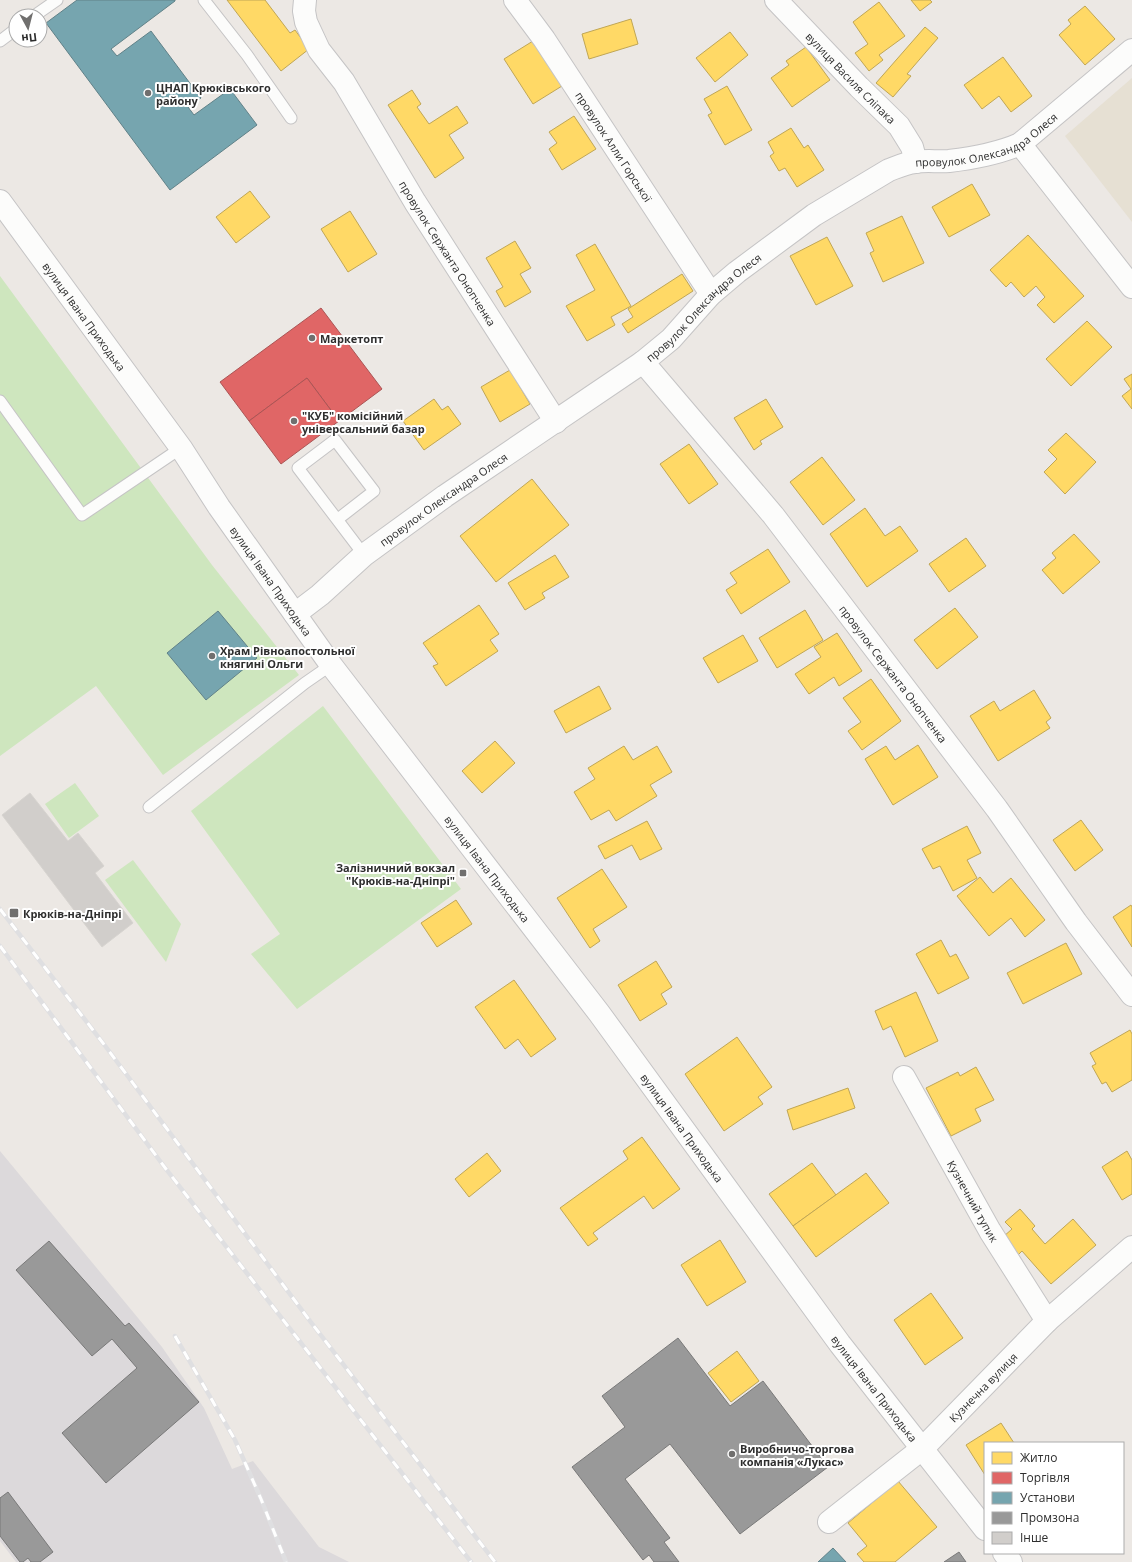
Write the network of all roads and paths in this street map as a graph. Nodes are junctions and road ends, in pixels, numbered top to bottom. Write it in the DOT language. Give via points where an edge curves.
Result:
graph roads {
  1 [pos="57,0"];
  2 [pos="204,0"];
  3 [pos="305,0"];
  4 [pos="515,0"];
  5 [pos="776,0"];
  6 [pos="46,8"];
  7 [pos="1132,50"];
  8 [pos="291,118"];
  9 [pos="1020,144"];
  10 [pos="916,162"];
  11 [pos="0,201"];
  12 [pos="1132,287"];
  13 [pos="711,294"];
  14 [pos="643,362"];
  15 [pos="0,401"];
  16 [pos="556,422"];
  17 [pos="181,448"];
  18 [pos="338,519"];
  19 [pos="364,555"];
  20 [pos="295,614"];
  21 [pos="331,665"];
  22 [pos="149,808"];
  23 [pos="1132,995"];
  24 [pos="904,1077"];
  25 [pos="1132,1248"];
  26 [pos="1047,1321"];
  27 [pos="923,1448"];
  28 [pos="829,1522"];
  29 [pos="984,1528"];
  30 [pos="1005,1554"];
  31 [pos="1011,1562"];
  1 -- 6 [label="lane"];
  2 -- 8 [label="lane"];
  3 -- 16 [label="street, провулок Сержанта Онопченка" via="306,22 319,50 344,82 415,202"];
  4 -- 13 [label="street, провулок Алли Горської" via="544,39"];
  5 -- 10 [label="street, вулиця Василя Сліпака" via="898,126 912,147"];
  7 -- 9 [label="street, провулок Олександра Олеся"];
  9 -- 10 [label="street, провулок Олександра Олеся" via="1000,153 975,158"];
  9 -- 12 [label="street"];
  10 -- 13 [label="street, провулок Олександра Олеся" via="889,170 814,215"];
  11 -- 17 [label="street, вулиця Івана Приходька"];
  13 -- 14 [label="street, провулок Олександра Олеся" via="671,339"];
  14 -- 16 [label="street, провулок Олександра Олеся"];
  14 -- 23 [label="street, провулок Сержанта Онопченка" via="773,515 997,809 1076,922"];
  15 -- 17 [label="lane" via="82,515"];
  16 -- 19 [label="street, провулок Олександра Олеся" via="445,496"];
  17 -- 20 [label="street, вулиця Івана Приходька" via="219,507"];
  18 -- 18 [label="lane" via="298,468 335,440 374,491"];
  18 -- 19 [label="lane"];
  19 -- 20 [label="street, провулок Олександра Олеся"];
  20 -- 21 [label="street, вулиця Івана Приходька"];
  21 -- 22 [label="lane"];
  21 -- 27 [label="street, вулиця Івана Приходька" via="599,1013 840,1344"];
  24 -- 26 [label="street, Кузнечний тупик" via="990,1231"];
  25 -- 26 [label="street, Кузнечна вулиця"];
  26 -- 27 [label="street, Кузнечна вулиця"];
  27 -- 28 [label="street, Кузнечна вулиця"];
  27 -- 29 [label="street, вулиця Івана Приходька"];
  30 -- 31 [label="street"];
}
